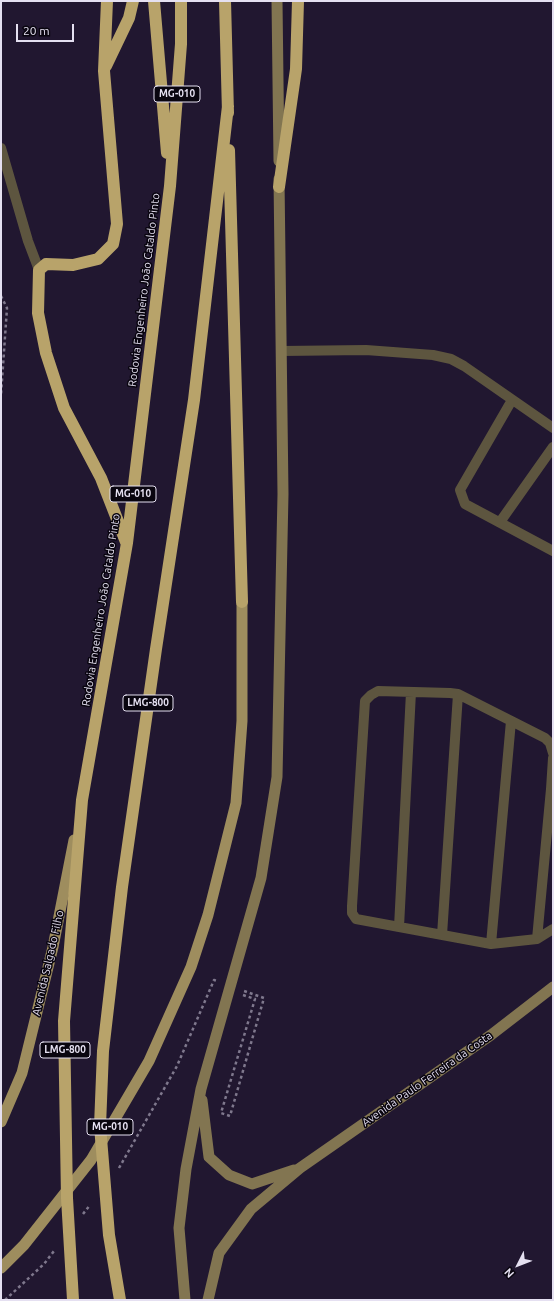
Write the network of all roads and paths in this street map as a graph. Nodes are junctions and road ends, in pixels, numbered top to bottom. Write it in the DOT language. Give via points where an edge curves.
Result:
graph roads {
  1 [pos="107,1"];
  2 [pos="133,1"];
  3 [pos="154,1"];
  4 [pos="181,1"];
  5 [pos="225,1"];
  6 [pos="277,1"];
  7 [pos="298,1"];
  8 [pos="104,70"];
  9 [pos="228,106"];
  10 [pos="1,148"];
  11 [pos="4,172"];
  12 [pos="170,186"];
  13 [pos="279,187"];
  14 [pos="39,270"];
  15 [pos="1,296"];
  16 [pos="281,351"];
  17 [pos="1,395"];
  18 [pos="512,400"];
  19 [pos="553,428"];
  20 [pos="553,447"];
  21 [pos="500,522"];
  22 [pos="127,543"];
  23 [pos="553,551"];
  24 [pos="242,602"];
  25 [pos="411,692"];
  26 [pos="458,694"];
  27 [pos="510,721"];
  28 [pos="553,753"];
  29 [pos="553,758"];
  30 [pos="552,790"];
  31 [pos="82,800"];
  32 [pos="399,927"];
  33 [pos="553,929"];
  34 [pos="442,935"];
  35 [pos="537,939"];
  36 [pos="491,944"];
  37 [pos="225,986"];
  38 [pos="553,987"];
  39 [pos="243,990"];
  40 [pos="201,1089"];
  41 [pos="1,1122"];
  42 [pos="300,1168"];
  43 [pos="117,1171"];
  44 [pos="93,1202"];
  45 [pos="83,1214"];
  46 [pos="59,1245"];
  47 [pos="1,1268"];
  48 [pos="5,1300"];
  49 [pos="72,1300"];
  50 [pos="120,1300"];
  51 [pos="185,1300"];
  52 [pos="208,1300"];
  1 -- 8 [label="highway"];
  2 -- 8 [label="highway" via="129,18"];
  3 -- 12 [label="highway"];
  4 -- 12 [label="highway, MG-010" via="181,44"];
  5 -- 9 [label="highway, MG-010"];
  6 -- 13 [label="main road"];
  7 -- 13 [label="highway" via="296,69"];
  8 -- 14 [label="highway" via="117,224 113,244 98,259 73,265 46,264"];
  9 -- 24 [label="highway, MG-010"];
  9 -- 50 [label="highway, LMG-800" via="194,400 122,887 103,1051 100,1126 109,1234"];
  10 -- 11 [label="lane"];
  11 -- 14 [label="lane"];
  12 -- 22 [label="highway, Rodovia Engenheiro João Cataldo Pinto / MG-010"];
  13 -- 16 [label="main road"];
  14 -- 22 [label="highway" via="38,313 46,353 57,388 64,408 101,478"];
  15 -- 17 [label="path" via="7,308"];
  16 -- 18 [label="lane" via="366,350 433,355 464,366"];
  16 -- 37 [label="main road" via="283,494 278,777 261,878"];
  18 -- 19 [label="lane"];
  18 -- 21 [label="lane" via="460,490 465,504"];
  20 -- 21 [label="lane"];
  21 -- 23 [label="lane"];
  22 -- 31 [label="highway, Rodovia Engenheiro João Cataldo Pinto / MG-010"];
  24 -- 47 [label="main road, MG-010" via="242,721 236,803 208,915 190,967 149,1061 90,1160 24,1245"];
  25 -- 26 [label="lane"];
  25 -- 32 [label="lane"];
  25 -- 32 [label="lane" via="378,691 365,702 352,906 352,913 356,919"];
  26 -- 27 [label="lane"];
  26 -- 34 [label="lane"];
  27 -- 28 [label="lane" via="545,738 550,743"];
  27 -- 36 [label="lane"];
  29 -- 30 [label="lane"];
  30 -- 35 [label="lane"];
  31 -- 41 [label="main road, Avenida Salgado Filho / MG-010" via="53,947 22,1073"];
  31 -- 49 [label="highway, LMG-800" via="64,1021 67,1198"];
  32 -- 34 [label="lane"];
  33 -- 35 [label="lane"];
  34 -- 36 [label="lane"];
  35 -- 36 [label="lane"];
  37 -- 39 [label="path" via="255,999 221,1112 230,1116 264,998"];
  37 -- 40 [label="main road"];
  37 -- 43 [label="path" via="214,980 177,1066"];
  38 -- 42 [label="main road, Avenida Paulo Ferreira da Costa" via="491,1034"];
  40 -- 42 [label="main road" via="209,1157 229,1175 252,1184"];
  40 -- 51 [label="main road" via="186,1170 179,1228"];
  42 -- 52 [label="main road" via="252,1209 219,1253"];
  44 -- 45 [label="path"];
  46 -- 48 [label="path" via="44,1264"];
}
